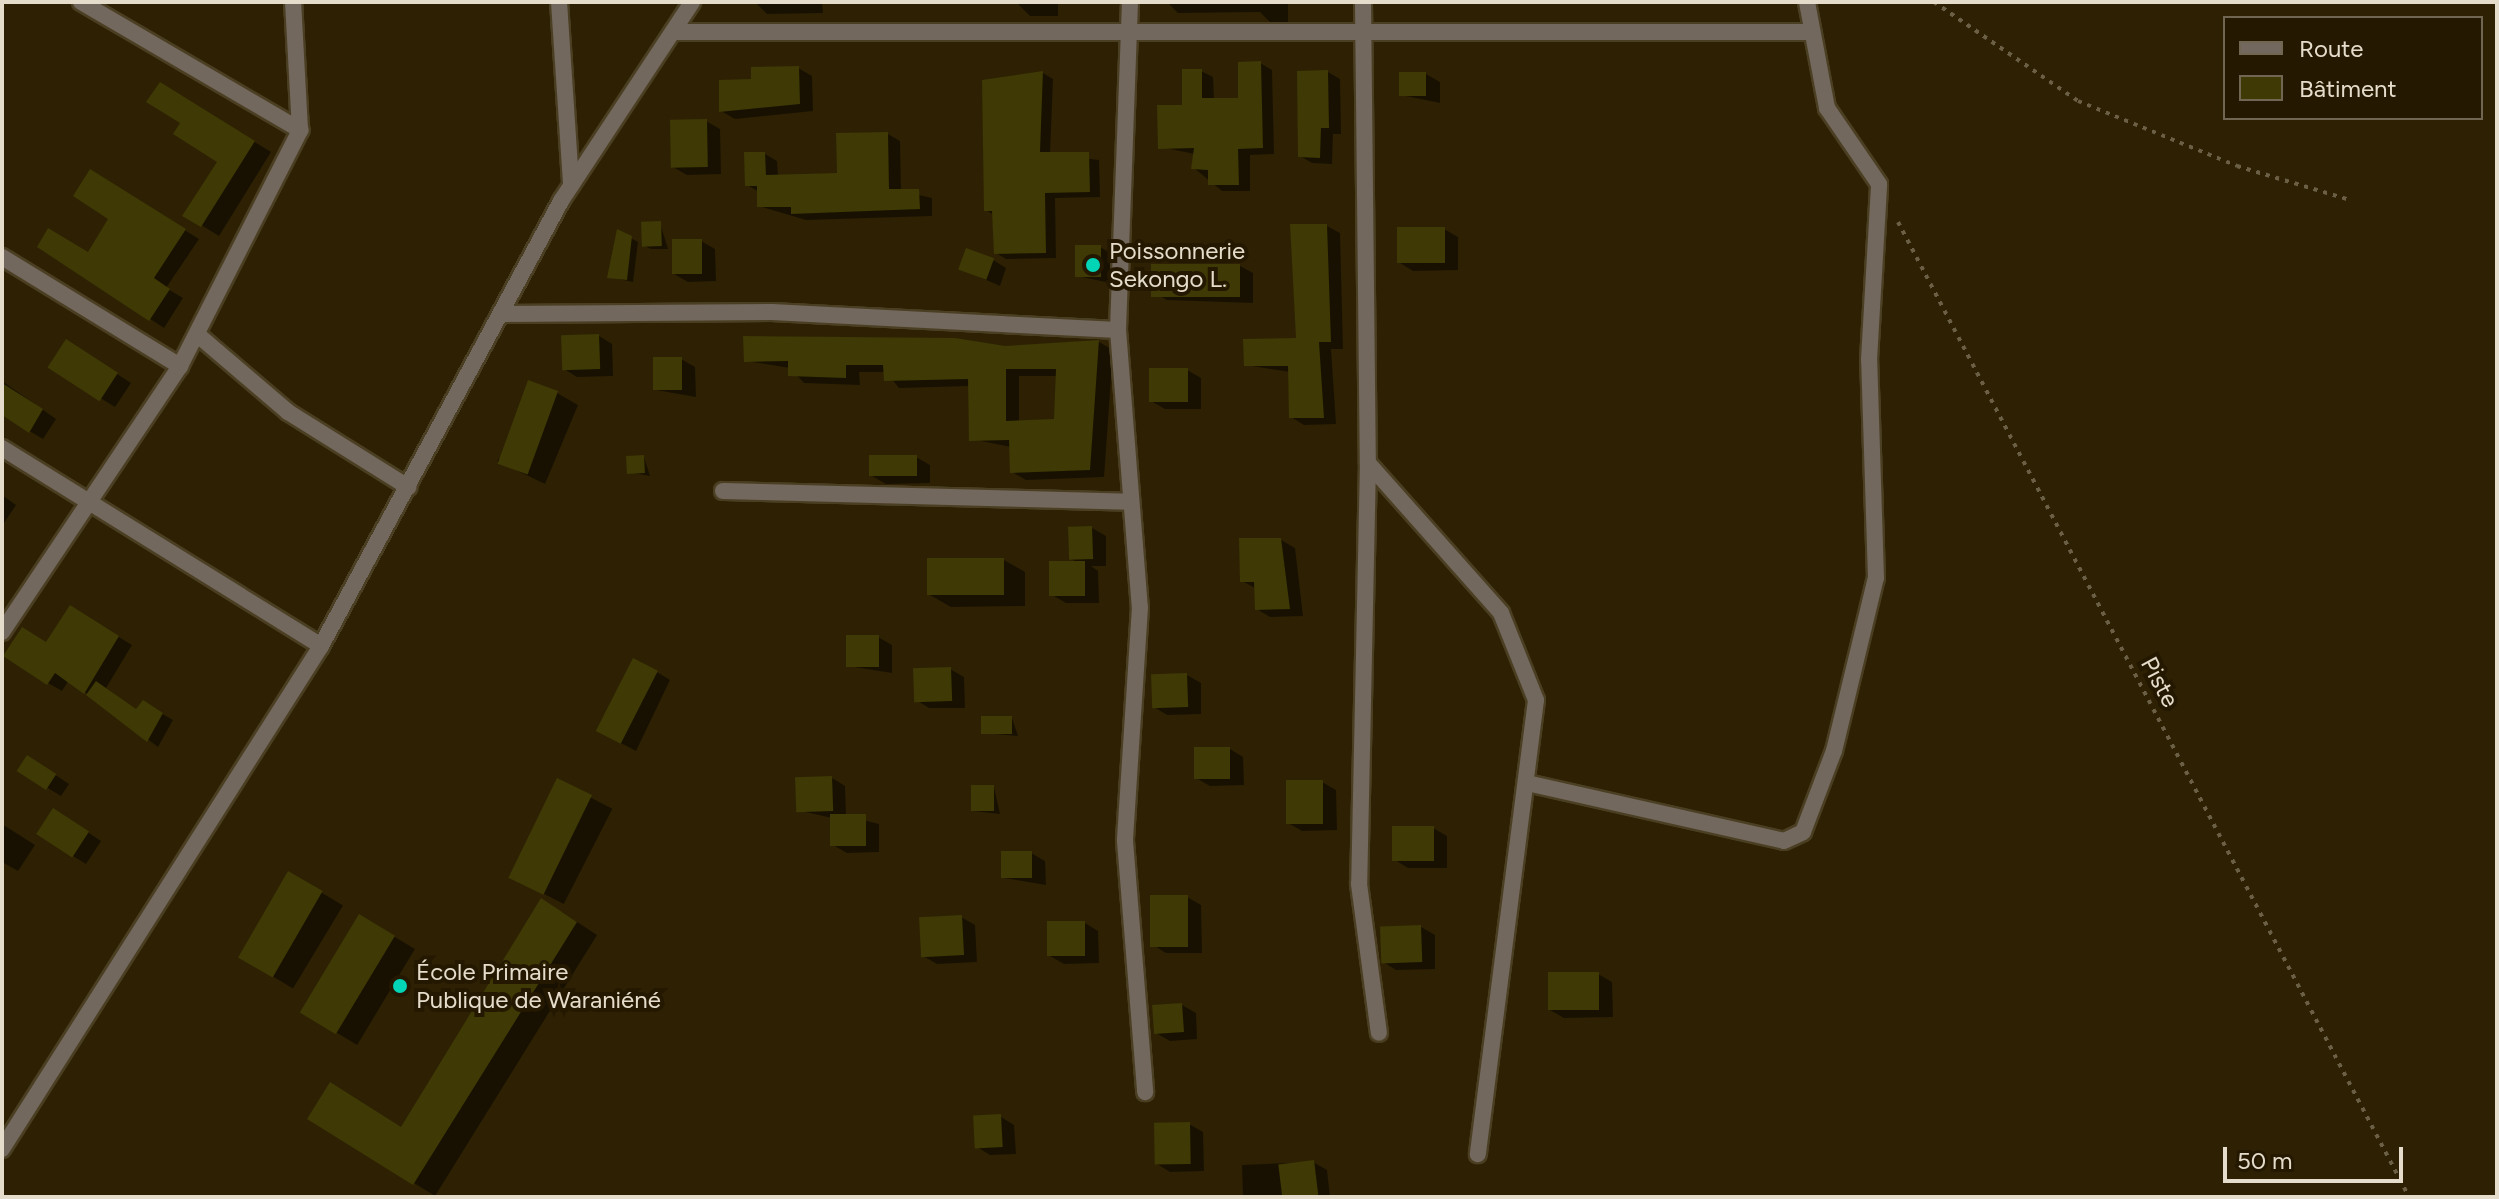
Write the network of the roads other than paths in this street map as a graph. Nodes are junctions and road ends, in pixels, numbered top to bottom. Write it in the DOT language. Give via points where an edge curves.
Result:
graph roads {
  1 [pos="81,2"];
  2 [pos="293,2"];
  3 [pos="559,2"];
  4 [pos="692,2"];
  5 [pos="1130,2"];
  6 [pos="1363,2"];
  7 [pos="1807,2"];
  8 [pos="1363,30"];
  9 [pos="673,32"];
  10 [pos="1808,32"];
  11 [pos="1130,34"];
  12 [pos="300,130"];
  13 [pos="571,185"];
  14 [pos="2,257"];
  15 [pos="503,314"];
  16 [pos="1118,330"];
  17 [pos="198,335"];
  18 [pos="180,366"];
  19 [pos="2,448"];
  20 [pos="1368,463"];
  21 [pos="408,487"];
  22 [pos="723,491"];
  23 [pos="1131,502"];
  24 [pos="86,503"];
  25 [pos="2,632"];
  26 [pos="321,646"];
  27 [pos="1527,783"];
  28 [pos="1379,1033"];
  29 [pos="1145,1092"];
  30 [pos="2,1149"];
  31 [pos="1478,1154"];
  1 -- 12 [label="street"];
  2 -- 12 [label="street"];
  3 -- 13 [label="street"];
  4 -- 9 [label="street"];
  5 -- 11 [label="street"];
  6 -- 8 [label="street"];
  7 -- 10 [label="street"];
  8 -- 10 [label="street"];
  8 -- 11 [label="street"];
  8 -- 20 [label="street"];
  9 -- 11 [label="street"];
  9 -- 13 [label="street"];
  10 -- 27 [label="street" via="1827,108 1879,184 1869,360 1876,578 1834,751 1803,832 1784,841"];
  11 -- 16 [label="street"];
  12 -- 17 [label="street"];
  13 -- 15 [label="street"];
  14 -- 18 [label="street"];
  15 -- 16 [label="street" via="772,312"];
  15 -- 21 [label="street"];
  16 -- 23 [label="street"];
  17 -- 18 [label="street"];
  17 -- 21 [label="street" via="288,412"];
  18 -- 24 [label="street"];
  19 -- 24 [label="street"];
  20 -- 27 [label="street" via="1501,613 1536,700"];
  20 -- 28 [label="street" via="1359,884"];
  21 -- 26 [label="street"];
  22 -- 23 [label="street"];
  23 -- 29 [label="street" via="1140,607 1125,841"];
  24 -- 25 [label="street"];
  24 -- 26 [label="street"];
  26 -- 30 [label="street"];
  27 -- 31 [label="street"];
}
